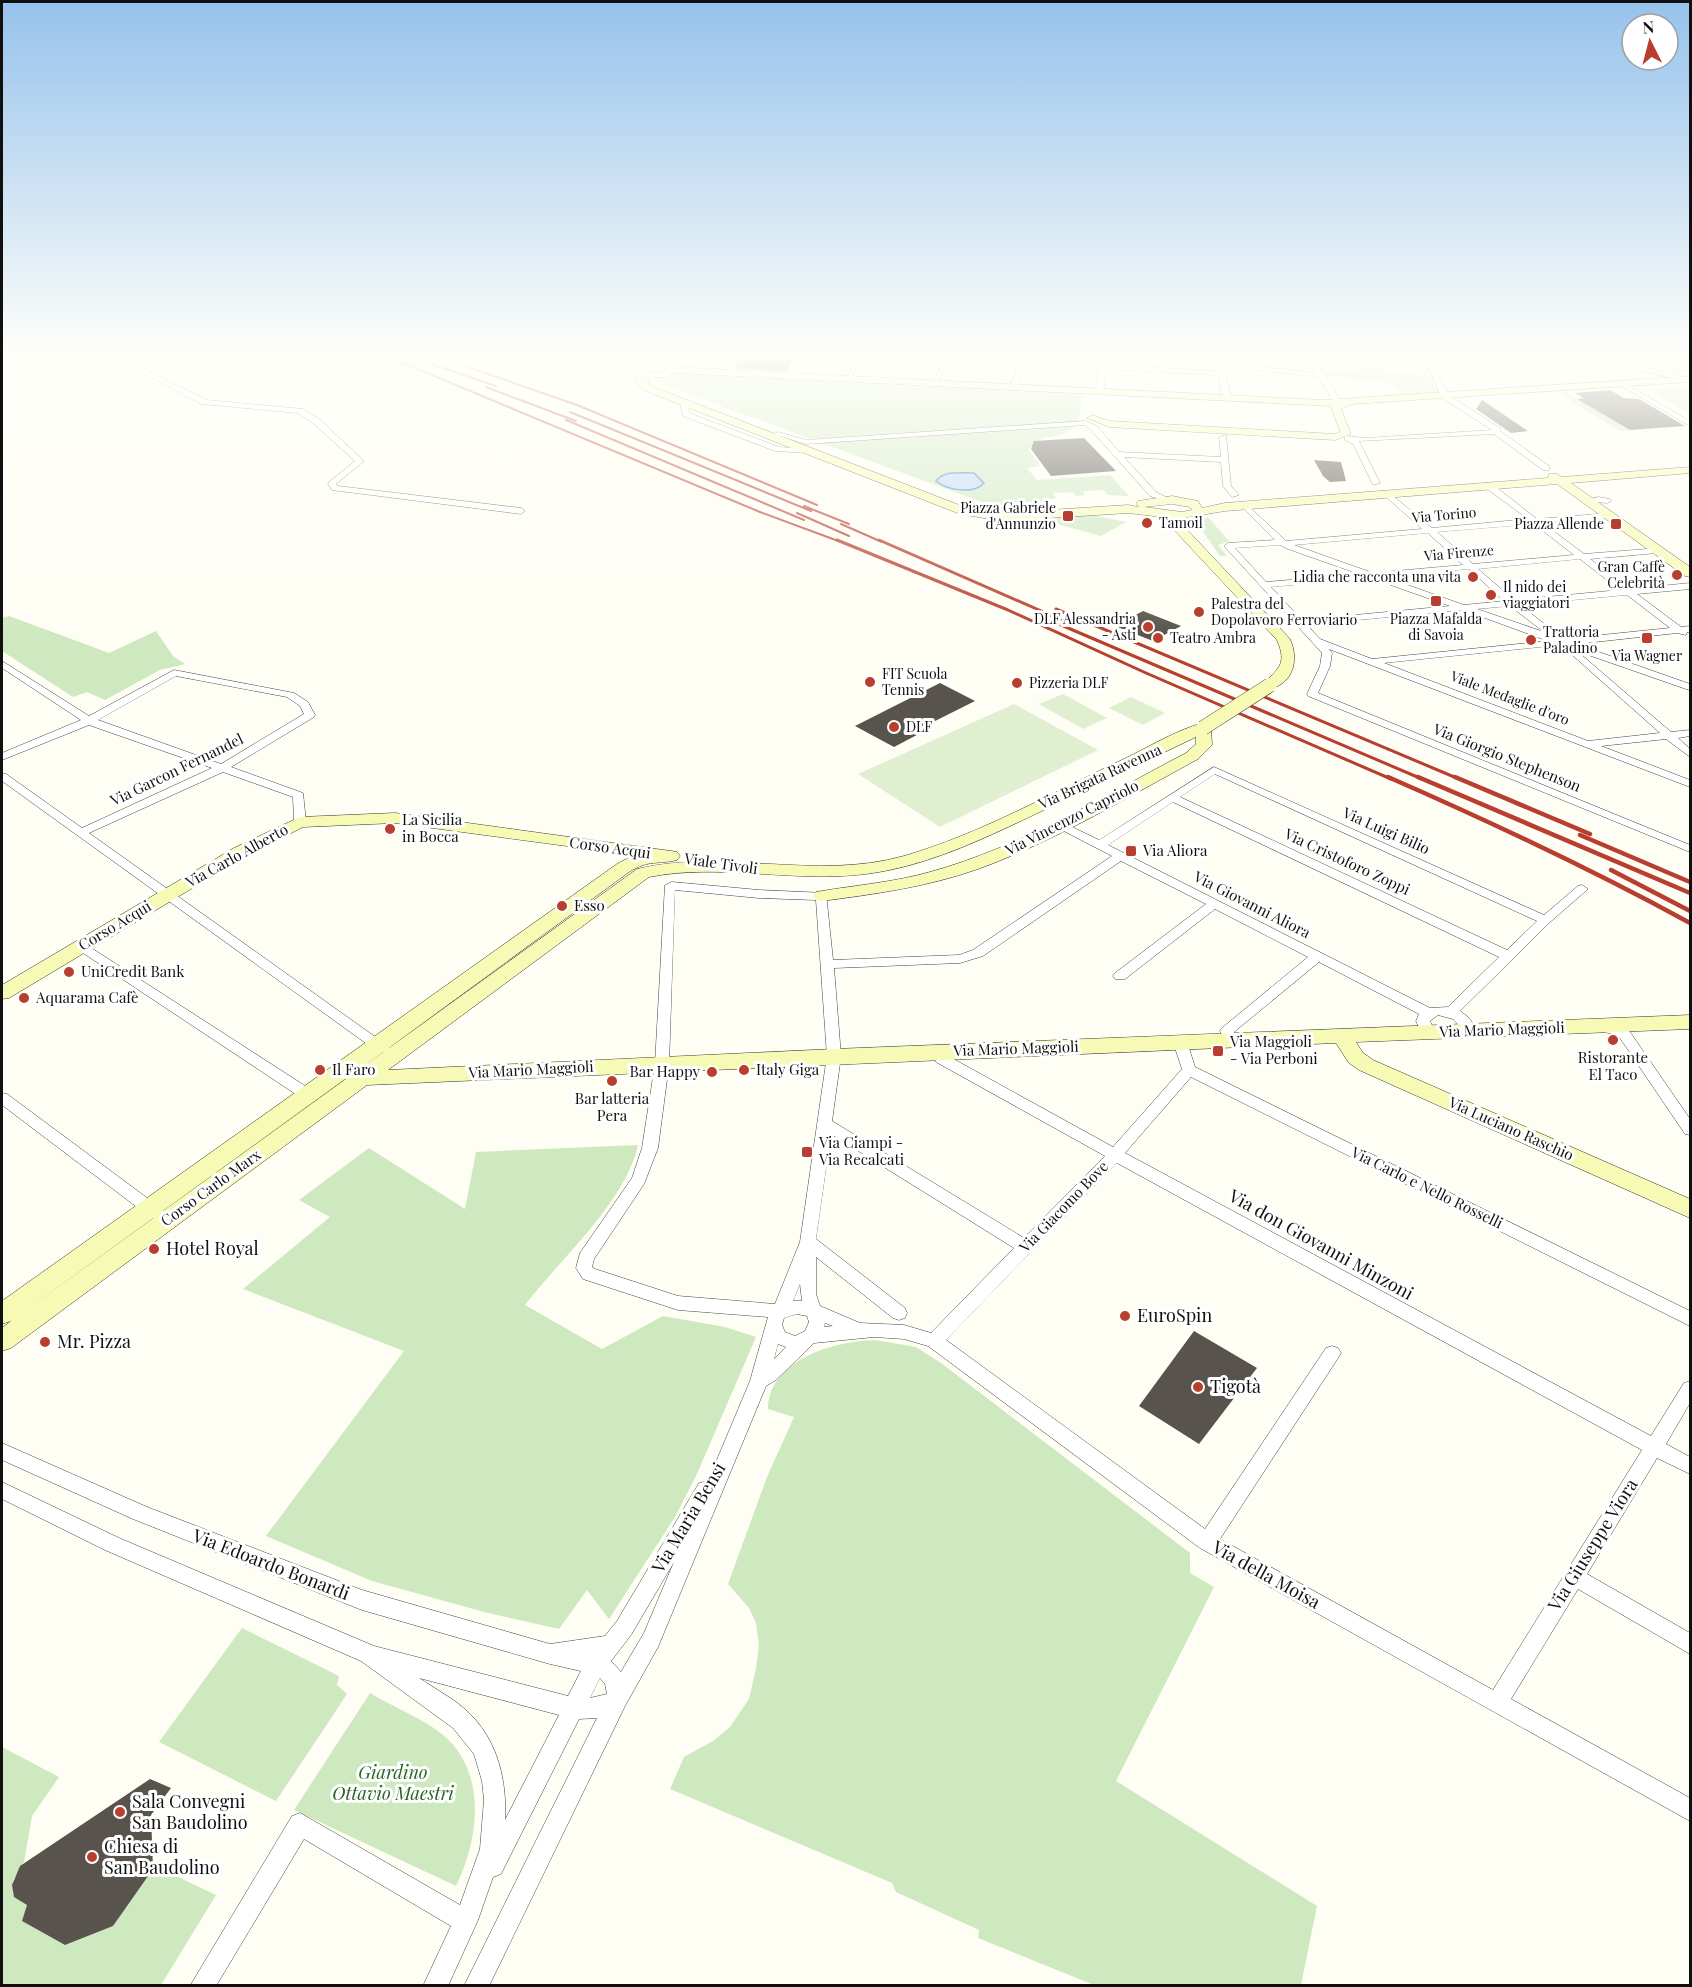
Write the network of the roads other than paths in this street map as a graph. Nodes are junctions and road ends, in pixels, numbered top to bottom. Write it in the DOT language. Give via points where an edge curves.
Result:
graph roads {
  1 [pos="349,451"];
  2 [pos="805,451"];
  3 [pos="809,451"];
  4 [pos="824,451"];
  5 [pos="1116,451"];
  6 [pos="1224,451"];
  7 [pos="1358,451"];
  8 [pos="1523,451"];
  9 [pos="1118,454"];
  10 [pos="1225,460"];
  11 [pos="1532,470"];
  12 [pos="1690,470"];
  13 [pos="1554,472"];
  14 [pos="1431,478"];
  15 [pos="1575,479"];
  16 [pos="1376,483"];
  17 [pos="1489,486"];
  18 [pos="1386,494"];
  19 [pos="1235,495"];
  20 [pos="1607,501"];
  21 [pos="1593,505"];
  22 [pos="1246,506"];
  23 [pos="1164,507"];
  24 [pos="1193,509"];
  25 [pos="521,511"];
  26 [pos="1607,515"];
  27 [pos="1534,520"];
  28 [pos="1427,531"];
  29 [pos="1283,543"];
  30 [pos="1657,550"];
  31 [pos="1579,556"];
  32 [pos="1690,558"];
  33 [pos="1213,563"];
  34 [pos="1470,566"];
  35 [pos="1690,573"];
  36 [pos="1369,575"];
  37 [pos="1264,585"];
  38 [pos="1690,586"];
  39 [pos="1628,592"];
  40 [pos="1512,603"];
  41 [pos="1463,608"];
  42 [pos="1300,623"];
  43 [pos="1685,629"];
  44 [pos="1690,638"];
  45 [pos="1319,642"];
  46 [pos="1562,642"];
  47 [pos="1374,661"];
  48 [pos="2,664"];
  49 [pos="1690,687"];
  50 [pos="89,721"];
  51 [pos="1203,728"];
  52 [pos="1690,733"];
  53 [pos="1669,735"];
  54 [pos="1588,744"];
  55 [pos="1690,754"];
  56 [pos="2,758"];
  57 [pos="224,767"];
  58 [pos="1214,770"];
  59 [pos="2,776"];
  60 [pos="1690,784"];
  61 [pos="1173,798"];
  62 [pos="300,822"];
  63 [pos="1062,826"];
  64 [pos="82,832"];
  65 [pos="558,842"];
  66 [pos="1099,845"];
  67 [pos="1690,849"];
  68 [pos="596,855"];
  69 [pos="1121,856"];
  70 [pos="666,862"];
  71 [pos="626,865"];
  72 [pos="766,870"];
  73 [pos="599,887"];
  74 [pos="1582,889"];
  75 [pos="167,895"];
  76 [pos="822,896"];
  77 [pos="1213,905"];
  78 [pos="1545,920"];
  79 [pos="82,946"];
  80 [pos="1508,956"];
  81 [pos="1317,957"];
  82 [pos="828,964"];
  83 [pos="1120,976"];
  84 [pos="2,993"];
  85 [pos="1451,1012"];
  86 [pos="1690,1022"];
  87 [pos="1428,1023"];
  88 [pos="1577,1027"];
  89 [pos="1472,1031"];
  90 [pos="1342,1036"];
  91 [pos="1231,1040"];
  92 [pos="1180,1042"];
  93 [pos="385,1050"];
  94 [pos="940,1052"];
  95 [pos="834,1056"];
  96 [pos="662,1064"];
  97 [pos="1189,1070"];
  98 [pos="353,1074"];
  99 [pos="308,1095"];
  100 [pos="2,1098"];
  101 [pos="826,1124"];
  102 [pos="1690,1130"];
  103 [pos="1115,1155"];
  104 [pos="1690,1209"];
  105 [pos="158,1214"];
  106 [pos="808,1241"];
  107 [pos="1026,1247"];
  108 [pos="740,1309"];
  109 [pos="781,1311"];
  110 [pos="813,1312"];
  111 [pos="899,1313"];
  112 [pos="2,1314"];
  113 [pos="1690,1319"];
  114 [pos="774,1329"];
  115 [pos="857,1329"];
  116 [pos="807,1339"];
  117 [pos="2,1341"];
  118 [pos="934,1341"];
  119 [pos="1332,1353"];
  120 [pos="759,1381"];
  121 [pos="1690,1388"];
  122 [pos="1654,1446"];
  123 [pos="730,1448"];
  124 [pos="2,1451"];
  125 [pos="1690,1466"];
  126 [pos="2,1490"];
  127 [pos="1207,1542"];
  128 [pos="1573,1576"];
  129 [pos="1690,1644"];
  130 [pos="609,1646"];
  131 [pos="368,1654"];
  132 [pos="550,1654"];
  133 [pos="596,1664"];
  134 [pos="618,1699"];
  135 [pos="1497,1702"];
  136 [pos="574,1708"];
  137 [pos="1690,1810"];
  138 [pos="465,1921"];
  139 [pos="202,1986"];
  140 [pos="435,1986"];
  141 [pos="476,1986"];
  1 -- 25 [label="street" via="360,461 332,484 336,488"];
  2 -- 3 [label="street"];
  3 -- 23 [label="main road" via="978,515"];
  4 -- 23 [label="main road" via="985,510 1102,504"];
  5 -- 9 [label="street"];
  6 -- 10 [label="street"];
  7 -- 16 [label="street"];
  8 -- 13 [label="street"];
  9 -- 10 [label="street"];
  9 -- 23 [label="street"];
  10 -- 19 [label="street" via="1227,486"];
  11 -- 13 [label="main road"];
  12 -- 15 [label="main road"];
  13 -- 15 [label="main road"];
  13 -- 17 [label="main road"];
  13 -- 21 [label="main road"];
  14 -- 16 [label="main road"];
  15 -- 20 [label="main road"];
  16 -- 19 [label="main road"];
  17 -- 18 [label="main road"];
  17 -- 27 [label="street"];
  18 -- 22 [label="main road"];
  18 -- 28 [label="street"];
  19 -- 24 [label="main road"];
  20 -- 21 [label="street" via="1589,501"];
  20 -- 32 [label="main road"];
  21 -- 26 [label="main road"];
  22 -- 24 [label="main road"];
  22 -- 29 [label="street"];
  23 -- 24 [label="main road"];
  23 -- 33 [label="main road, Via Brigata Ravenna"];
  24 -- 33 [label="main road, Via Brigata Ravenna" via="1185,519 1186,524"];
  26 -- 27 [label="street, Via Torino"];
  26 -- 30 [label="main road"];
  27 -- 28 [label="street, Via Torino"];
  27 -- 31 [label="street"];
  28 -- 29 [label="street, Via Torino"];
  28 -- 34 [label="street"];
  29 -- 36 [label="street"];
  29 -- 37 [label="street" via="1228,546"];
  30 -- 31 [label="street, Via Firenze"];
  30 -- 35 [label="main road"];
  31 -- 34 [label="street, Via Firenze"];
  31 -- 39 [label="street"];
  33 -- 51 [label="main road, Via Brigata Ravenna, bridge" via="1274,629 1288,650 1287,668 1270,685"];
  34 -- 36 [label="street, Via Firenze"];
  34 -- 40 [label="street"];
  36 -- 37 [label="street, Via Firenze"];
  36 -- 41 [label="street"];
  37 -- 42 [label="street"];
  38 -- 39 [label="street"];
  39 -- 40 [label="street"];
  39 -- 43 [label="street"];
  40 -- 41 [label="street"];
  40 -- 46 [label="street"];
  41 -- 42 [label="street"];
  41 -- 46 [label="street"];
  42 -- 45 [label="street"];
  43 -- 44 [label="street"];
  43 -- 46 [label="street"];
  45 -- 47 [label="street, Viale Medaglie d'oro"];
  45 -- 67 [label="street, Via Giorgio Stephenson" via="1327,653 1312,694"];
  46 -- 47 [label="street"];
  46 -- 49 [label="street"];
  46 -- 53 [label="street"];
  47 -- 54 [label="street, Viale Medaglie d'oro"];
  48 -- 50 [label="street"];
  50 -- 56 [label="street"];
  50 -- 57 [label="street"];
  50 -- 57 [label="street, Via Garcon Fernandel" via="174,673 290,695 304,704 310,715"];
  51 -- 63 [label="main road, Via Vincenzo Capriolo" via="1205,744 1197,753"];
  51 -- 72 [label="main road, Via Brigata Ravenna" via="934,852 894,864 850,870"];
  52 -- 53 [label="street"];
  53 -- 54 [label="street"];
  53 -- 55 [label="street"];
  54 -- 60 [label="street, Viale Medaglie d'oro"];
  57 -- 62 [label="street" via="299,795"];
  57 -- 64 [label="street, Via Garcon Fernandel"];
  58 -- 61 [label="street, Via Vincenzo Capriolo"];
  58 -- 78 [label="street, Via Luigi Bilio"];
  59 -- 64 [label="street"];
  61 -- 66 [label="street, Via Vincenzo Capriolo"];
  61 -- 80 [label="street, Via Cristoforo Zoppi"];
  62 -- 65 [label="main road, Via Carlo Alberto" via="396,818"];
  62 -- 75 [label="main road, Via Carlo Alberto"];
  63 -- 66 [label="street, Via Giovanni Aliora"];
  63 -- 76 [label="main road, Via Vincenzo Capriolo" via="1004,853 934,877"];
  64 -- 75 [label="street"];
  65 -- 68 [label="main road, Corso Acqui"];
  65 -- 70 [label="main road, Corso Acqui" via="584,842"];
  66 -- 69 [label="street, Via Giovanni Aliora"];
  68 -- 71 [label="main road, Corso Acqui"];
  68 -- 73 [label="main road, Corso Acqui" via="611,867"];
  69 -- 77 [label="street, Via Giovanni Aliora"];
  69 -- 82 [label="street" via="978,953 960,959"];
  70 -- 71 [label="main road, Viale Tivoli" via="643,858"];
  70 -- 72 [label="main road, Viale Tivoli"];
  70 -- 93 [label="main road, Viale Tivoli" via="643,873"];
  71 -- 73 [label="main road, Viale Tivoli"];
  73 -- 93 [label="main road, Viale Tivoli"];
  74 -- 78 [label="street"];
  75 -- 79 [label="main road, Corso Acqui"];
  75 -- 93 [label="street"];
  76 -- 82 [label="street"];
  76 -- 96 [label="street, Via Vincenzo Capriolo" via="672,886"];
  77 -- 81 [label="street, Via Giovanni Aliora"];
  77 -- 83 [label="street"];
  78 -- 80 [label="street"];
  79 -- 84 [label="main road, Corso Acqui"];
  79 -- 99 [label="street"];
  80 -- 85 [label="street"];
  81 -- 87 [label="street, Via Giovanni Aliora"];
  81 -- 91 [label="street" via="1227,1031"];
  82 -- 95 [label="street"];
  85 -- 87 [label="street" via="1440,1011"];
  85 -- 89 [label="street"];
  86 -- 88 [label="main road, Via Mario Maggioli"];
  87 -- 89 [label="main road, Via Mario Maggioli"];
  87 -- 90 [label="main road, Via Mario Maggioli"];
  88 -- 89 [label="main road, Via Mario Maggioli"];
  88 -- 102 [label="street" via="1615,1029 1625,1035"];
  90 -- 91 [label="main road, Via Mario Maggioli"];
  90 -- 104 [label="main road, Via Luciano Raschio" via="1356,1058 1366,1065"];
  91 -- 92 [label="main road, Via Mario Maggioli"];
  92 -- 94 [label="main road, Via Mario Maggioli"];
  92 -- 97 [label="street"];
  93 -- 98 [label="main road, Viale Tivoli"];
  94 -- 95 [label="main road, Via Mario Maggioli"];
  94 -- 103 [label="street, Via don Giovanni Minzoni" via="941,1059"];
  95 -- 96 [label="main road, Via Mario Maggioli"];
  95 -- 101 [label="street"];
  96 -- 98 [label="main road, Via Mario Maggioli"];
  96 -- 108 [label="street" via="647,1161 639,1180 586,1258 584,1268 590,1274 678,1303"];
  97 -- 103 [label="street, Via Giacomo Bove"];
  97 -- 113 [label="street, Via Carlo e Nello Rosselli"];
  98 -- 99 [label="main road, Corso Carlo Marx"];
  98 -- 105 [label="main road, Corso Carlo Marx"];
  99 -- 105 [label="main road, Corso Carlo Marx"];
  100 -- 105 [label="street"];
  101 -- 106 [label="street"];
  101 -- 107 [label="street"];
  103 -- 107 [label="street, Via Giacomo Bove"];
  103 -- 122 [label="street, Via don Giovanni Minzoni"];
  105 -- 112 [label="main road, Corso Carlo Marx"];
  105 -- 117 [label="main road, Corso Carlo Marx"];
  106 -- 109 [label="street"];
  106 -- 110 [label="street" via="807,1288"];
  106 -- 111 [label="street"];
  107 -- 118 [label="street, Via Giacomo Bove"];
  108 -- 109 [label="street"];
  108 -- 114 [label="street"];
  109 -- 110 [label="street" via="800,1306"];
  109 -- 114 [label="street" via="774,1319"];
  110 -- 115 [label="street, Via della Moisa"];
  110 -- 116 [label="street" via="818,1325"];
  114 -- 116 [label="street" via="784,1340"];
  114 -- 120 [label="street"];
  115 -- 116 [label="street, Via della Moisa"];
  115 -- 118 [label="street, Via della Moisa" via="906,1332"];
  116 -- 120 [label="street"];
  118 -- 127 [label="street, Via della Moisa"];
  119 -- 127 [label="street"];
  120 -- 123 [label="street"];
  121 -- 122 [label="street, Via Giuseppe Viora"];
  122 -- 125 [label="street, Via don Giovanni Minzoni"];
  122 -- 128 [label="street, Via Giuseppe Viora"];
  123 -- 130 [label="street, Via Maria Bensi" via="624,1628"];
  123 -- 134 [label="street, Via Maria Bensi" via="651,1640"];
  124 -- 132 [label="street, Via Edoardo Bonardi" via="140,1514 362,1600"];
  126 -- 131 [label="street" via="112,1544"];
  127 -- 135 [label="street, Via della Moisa"];
  128 -- 129 [label="street"];
  128 -- 135 [label="street, Via Giuseppe Viora"];
  130 -- 132 [label="street, Via Edoardo Bonardi"];
  130 -- 133 [label="street, Via Maria Bensi"];
  131 -- 136 [label="street"];
  131 -- 138 [label="street" via="461,1720 483,1748 493,1781 494,1834"];
  132 -- 133 [label="street, Via Edoardo Bonardi"];
  133 -- 134 [label="street" via="611,1674"];
  133 -- 136 [label="street, Via Maria Bensi"];
  134 -- 136 [label="street" via="600,1708"];
  134 -- 141 [label="street, Via Maria Bensi"];
  135 -- 137 [label="street, Via della Moisa"];
  136 -- 138 [label="street, Via Maria Bensi"];
  138 -- 139 [label="street" via="300,1824"];
  138 -- 140 [label="street, Via Maria Bensi"];
}
